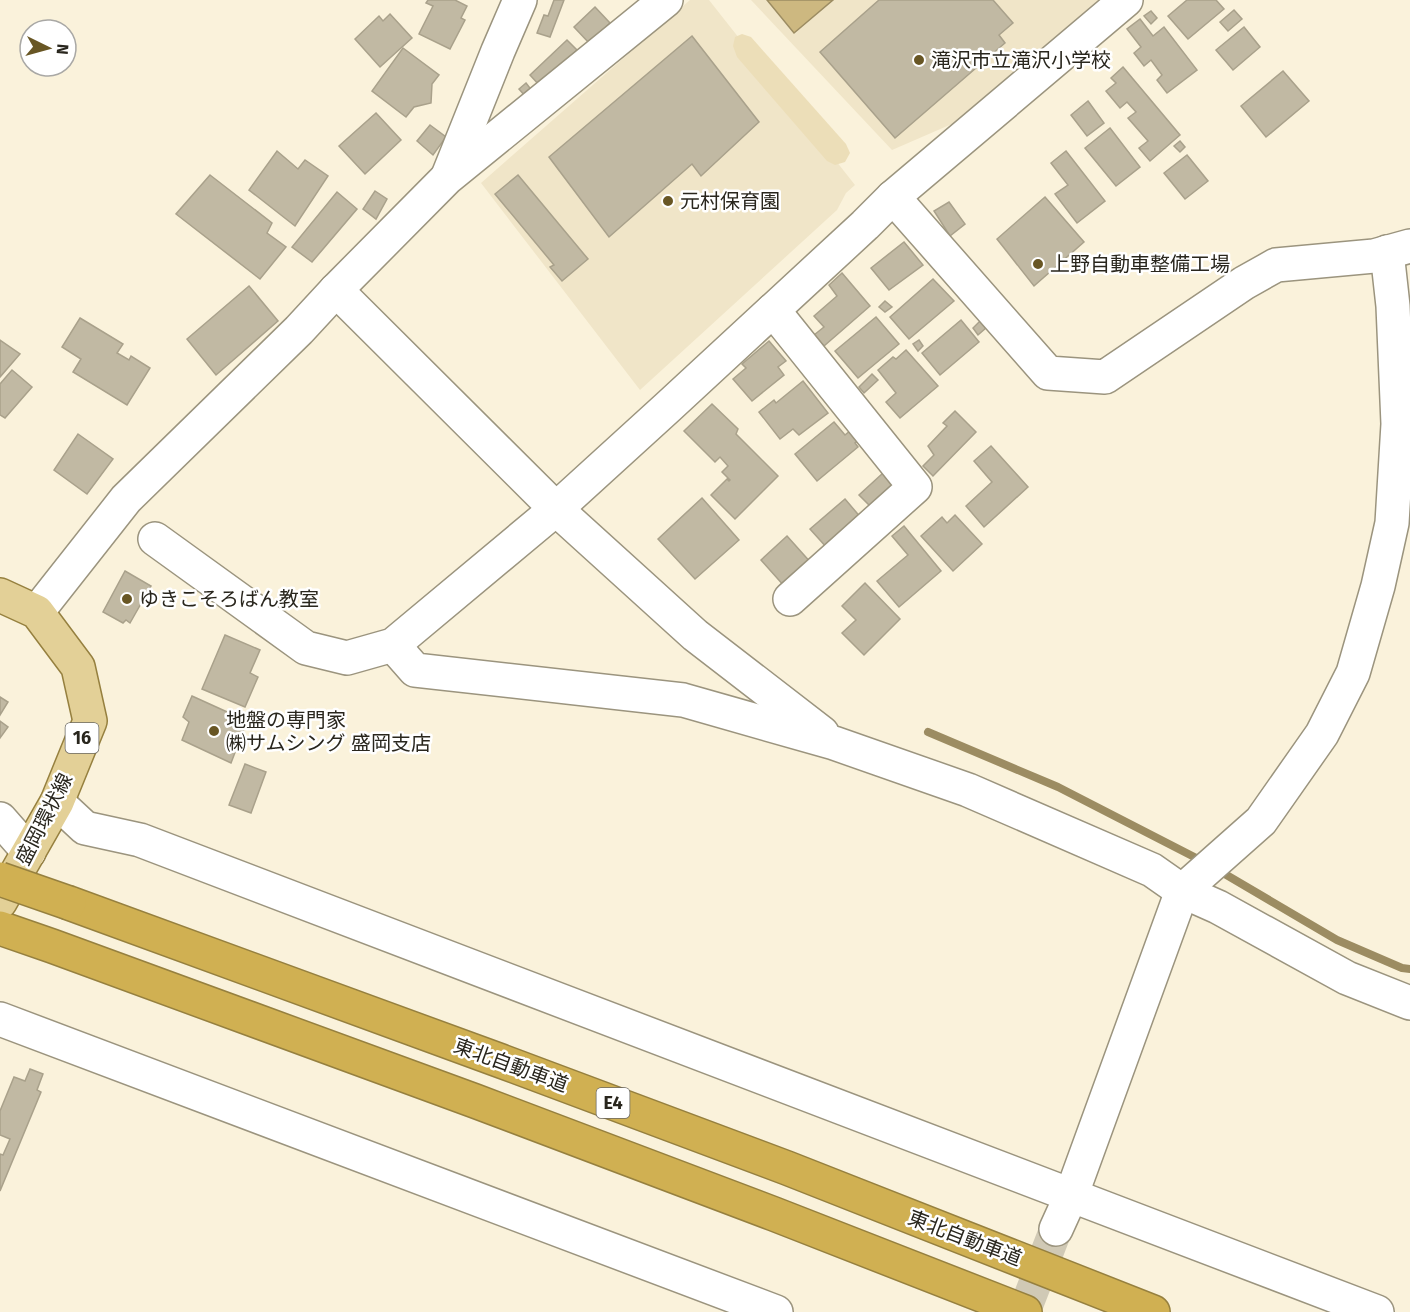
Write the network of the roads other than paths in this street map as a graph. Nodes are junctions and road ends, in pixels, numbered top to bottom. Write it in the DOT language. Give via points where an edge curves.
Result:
graph roads {
  1 [pos="520,0"];
  2 [pos="666,0"];
  3 [pos="1126,0"];
  4 [pos="447,178"];
  5 [pos="893,197"];
  6 [pos="1399,249"];
  7 [pos="336,290"];
  8 [pos="773,310"];
  9 [pos="556,509"];
  10 [pos="155,539"];
  11 [pos="0,595"];
  12 [pos="790,599"];
  13 [pos="37,612"];
  14 [pos="393,645"];
  15 [pos="834,743"];
  16 [pos="57,802"];
  17 [pos="0,819"];
  18 [pos="29,852"];
  19 [pos="1201,874"];
  20 [pos="0,879"];
  21 [pos="0,902"];
  22 [pos="0,928"];
  23 [pos="1410,1003"];
  24 [pos="0,1019"];
  25 [pos="1071,1196"];
  26 [pos="1056,1229"];
  27 [pos="776,1312"];
  28 [pos="1025,1312"];
  29 [pos="1153,1312"];
  30 [pos="1377,1312"];
  1 -- 4 [label="street"];
  2 -- 4 [label="street"];
  3 -- 5 [label="street"];
  4 -- 7 [label="street"];
  5 -- 6 [label="street" via="1047,373 1105,377 1276,265 1374,256"];
  5 -- 8 [label="street"];
  6 -- 19 [label="street" via="1393,306 1398,424 1392,523 1353,673 1322,734 1261,821"];
  7 -- 9 [label="street"];
  7 -- 13 [label="street" via="126,499"];
  8 -- 9 [label="street"];
  8 -- 12 [label="street" via="915,487"];
  9 -- 14 [label="street"];
  9 -- 15 [label="street" via="695,635"];
  10 -- 14 [label="street" via="256,596 306,648 347,658"];
  11 -- 13 [label="main road, 盛岡環状線 / 16"];
  13 -- 16 [label="main road, 盛岡環状線 / 16" via="78,667 90,721"];
  14 -- 15 [label="street" via="415,670 683,700"];
  15 -- 19 [label="street" via="968,790 1152,870"];
  16 -- 18 [label="main road, 盛岡環状線 / 16"];
  16 -- 25 [label="street" via="85,828 140,840"];
  17 -- 18 [label="street"];
  18 -- 21 [label="main road, 盛岡環状線 / 16"];
  19 -- 23 [label="street" via="1218,907 1347,978"];
  19 -- 25 [label="street"];
  20 -- 29 [label="highway, 東北自動車道 / E4, bridge" via="787,1168"];
  22 -- 28 [label="highway, E4" via="475,1101"];
  24 -- 27 [label="street"];
  25 -- 26 [label="street"];
  25 -- 30 [label="street"];
}
